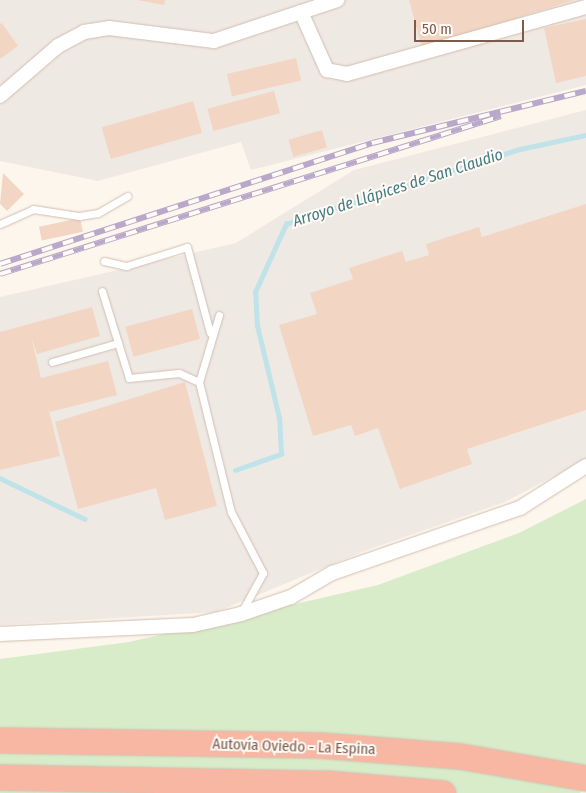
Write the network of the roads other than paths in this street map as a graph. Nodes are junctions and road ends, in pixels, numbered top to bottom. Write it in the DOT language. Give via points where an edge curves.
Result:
graph roads {
  1 [pos="337,0"];
  2 [pos="586,7"];
  3 [pos="301,12"];
  4 [pos="0,96"];
  5 [pos="128,196"];
  6 [pos="0,224"];
  7 [pos="104,261"];
  8 [pos="102,291"];
  9 [pos="219,315"];
  10 [pos="210,333"];
  11 [pos="118,343"];
  12 [pos="52,362"];
  13 [pos="199,382"];
  14 [pos="586,466"];
  15 [pos="241,614"];
  16 [pos="0,634"];
  17 [pos="0,740"];
  18 [pos="0,778"];
  19 [pos="586,778"];
  20 [pos="442,793"];
  1 -- 3 [label="street"];
  2 -- 3 [label="street" via="347,74 327,70"];
  3 -- 4 [label="street" via="214,41 110,28 84,32 58,46"];
  5 -- 6 [label="lane" via="98,213 79,216 33,209"];
  7 -- 10 [label="lane" via="126,266 187,247"];
  8 -- 11 [label="lane"];
  9 -- 10 [label="lane"];
  10 -- 13 [label="lane"];
  11 -- 12 [label="lane"];
  11 -- 13 [label="lane" via="129,378 179,373"];
  13 -- 15 [label="lane" via="231,512 263,573"];
  14 -- 15 [label="street" via="520,508 332,573 291,597"];
  15 -- 16 [label="street" via="194,625"];
  17 -- 19 [label="highway, Autovía Oviedo - La Espina" via="359,748 460,756"];
  18 -- 20 [label="highway" via="325,783"];
}
